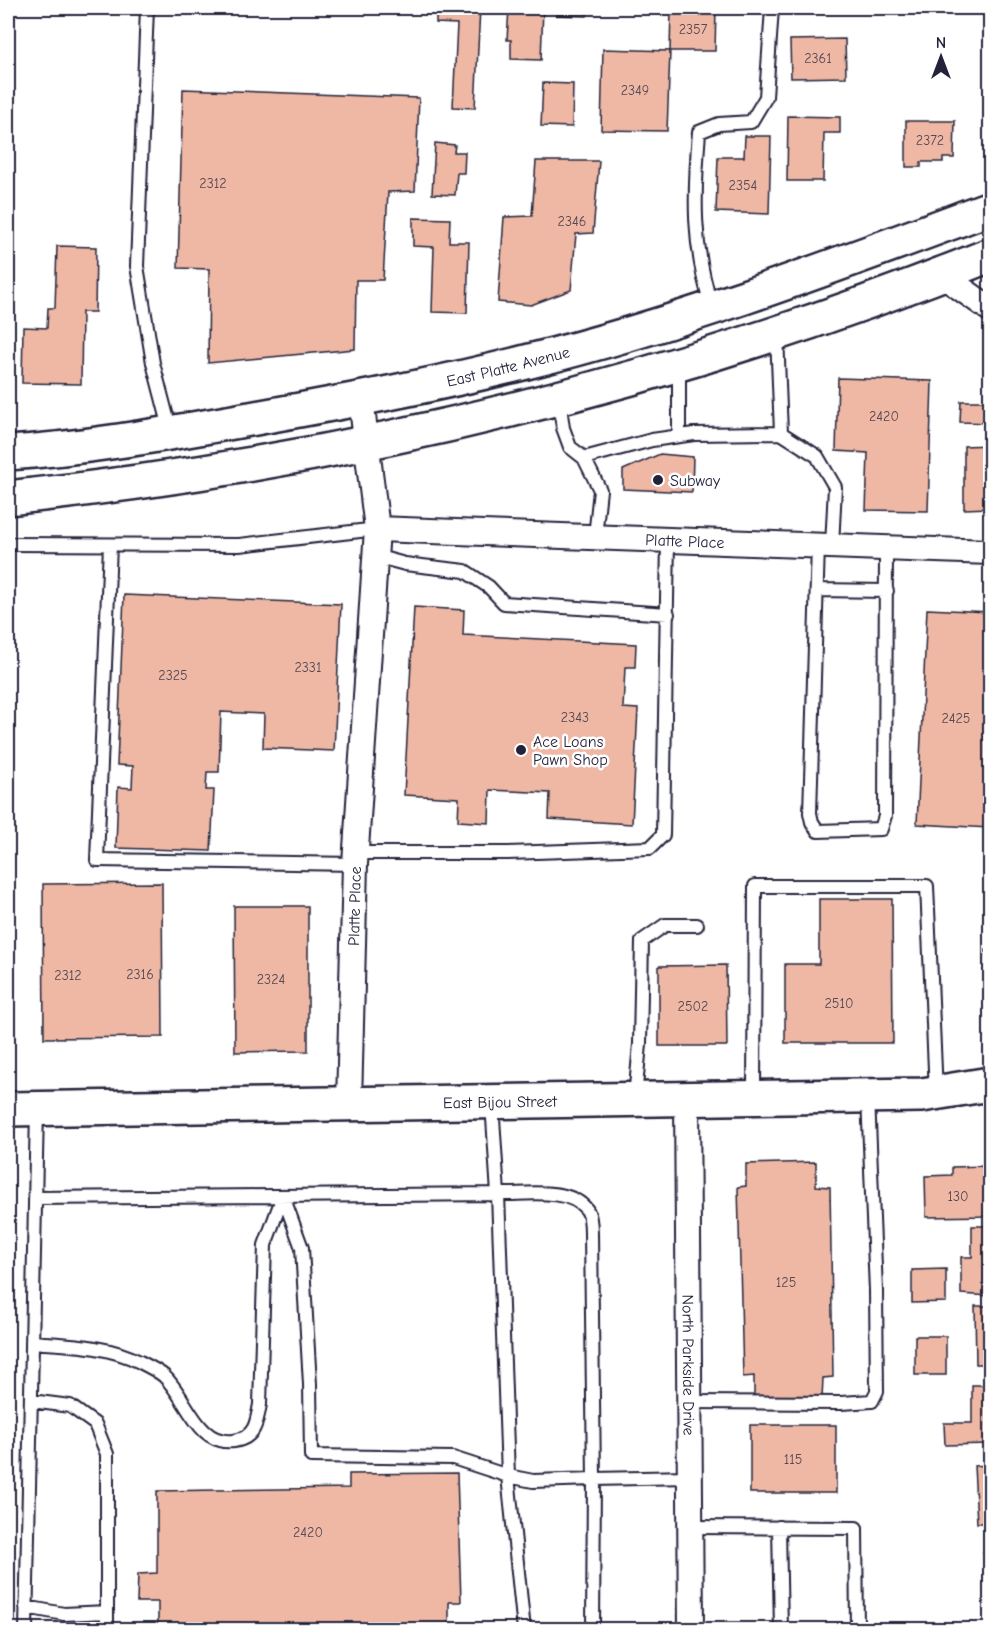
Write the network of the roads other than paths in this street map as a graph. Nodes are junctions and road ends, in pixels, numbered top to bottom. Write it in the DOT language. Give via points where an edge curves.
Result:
graph roads {
  1 [pos="147,8"];
  2 [pos="772,8"];
  3 [pos="990,207"];
  4 [pos="990,230"];
  5 [pos="990,255"];
  6 [pos="838,264"];
  7 [pos="942,275"];
  8 [pos="712,307"];
  9 [pos="990,309"];
  10 [pos="777,334"];
  11 [pos="719,353"];
  12 [pos="679,366"];
  13 [pos="361,399"];
  14 [pos="559,399"];
  15 [pos="172,433"];
  16 [pos="781,433"];
  17 [pos="679,436"];
  18 [pos="367,444"];
  19 [pos="8,453"];
  20 [pos="584,458"];
  21 [pos="8,498"];
  22 [pos="377,529"];
  23 [pos="595,537"];
  24 [pos="668,540"];
  25 [pos="8,544"];
  26 [pos="110,546"];
  27 [pos="825,546"];
  28 [pos="886,548"];
  29 [pos="990,552"];
  30 [pos="375,556"];
  31 [pos="817,590"];
  32 [pos="887,591"];
  33 [pos="668,614"];
  34 [pos="355,858"];
  35 [pos="697,925"];
  36 [pos="990,1084"];
  37 [pos="936,1094"];
  38 [pos="868,1095"];
  39 [pos="687,1098"];
  40 [pos="754,1098"];
  41 [pos="634,1099"];
  42 [pos="492,1102"];
  43 [pos="349,1104"];
  44 [pos="22,1109"];
  45 [pos="498,1194"];
  46 [pos="283,1196"];
  47 [pos="35,1198"];
  48 [pos="32,1342"];
  49 [pos="31,1401"];
  50 [pos="689,1402"];
  51 [pos="508,1476"];
  52 [pos="690,1477"];
  53 [pos="594,1479"];
  54 [pos="690,1527"];
  55 [pos="779,1527"];
  56 [pos="26,1607"];
  57 [pos="107,1612"];
  58 [pos="26,1629"];
  59 [pos="107,1629"];
  60 [pos="524,1629"];
  61 [pos="593,1629"];
  62 [pos="691,1629"];
  63 [pos="781,1629"];
  64 [pos="857,1629"];
  1 -- 15 [label="lane" via="137,266 153,363"];
  2 -- 8 [label="lane" via="766,97 751,122 719,124 699,132 696,240 701,274"];
  3 -- 6 [label="main road, East Platte Avenue"];
  4 -- 7 [label="main road" via="960,247"];
  5 -- 7 [label="main road"];
  6 -- 8 [label="main road, East Platte Avenue"];
  6 -- 11 [label="main road" via="840,281 831,296 769,318 745,331"];
  7 -- 9 [label="street"];
  7 -- 10 [label="main road"];
  8 -- 13 [label="main road, East Platte Avenue" via="533,361"];
  10 -- 11 [label="main road"];
  10 -- 16 [label="lane"];
  11 -- 12 [label="main road"];
  12 -- 14 [label="main road"];
  12 -- 17 [label="lane"];
  13 -- 15 [label="main road, East Platte Avenue"];
  13 -- 18 [label="street, Platte Place"];
  14 -- 18 [label="main road"];
  14 -- 20 [label="lane" via="570,447"];
  15 -- 19 [label="main road, East Platte Avenue"];
  16 -- 17 [label="lane"];
  16 -- 27 [label="lane" via="818,456 835,487"];
  17 -- 20 [label="lane"];
  18 -- 21 [label="main road" via="244,466"];
  18 -- 22 [label="street, Platte Place"];
  20 -- 23 [label="lane" via="600,490"];
  22 -- 23 [label="street, Platte Place"];
  22 -- 26 [label="lane" via="240,545"];
  22 -- 30 [label="street, Platte Place"];
  23 -- 24 [label="street, Platte Place"];
  24 -- 27 [label="street, Platte Place"];
  24 -- 33 [label="lane"];
  25 -- 26 [label="lane"];
  26 -- 34 [label="lane" via="98,860"];
  27 -- 28 [label="street, Platte Place"];
  27 -- 31 [label="lane"];
  28 -- 29 [label="street, Platte Place"];
  28 -- 32 [label="lane"];
  30 -- 33 [label="lane" via="465,571 504,603"];
  30 -- 34 [label="street, Platte Place"];
  31 -- 32 [label="lane"];
  31 -- 32 [label="lane" via="810,813 818,831 881,829 885,816"];
  33 -- 34 [label="lane" via="663,835 650,848"];
  34 -- 43 [label="street, Platte Place"];
  35 -- 41 [label="lane" via="665,925 642,941 640,1044"];
  36 -- 37 [label="main road, East Bijou Street"];
  37 -- 38 [label="main road, East Bijou Street"];
  37 -- 40 [label="lane" via="927,886 755,886"];
  38 -- 40 [label="main road, East Bijou Street"];
  38 -- 50 [label="lane" via="876,1292 876,1391 872,1401"];
  39 -- 40 [label="main road, East Bijou Street"];
  39 -- 41 [label="main road, East Bijou Street"];
  39 -- 50 [label="street, North Parkside Drive"];
  41 -- 42 [label="main road, East Bijou Street"];
  42 -- 43 [label="main road, East Bijou Street"];
  42 -- 45 [label="lane"];
  43 -- 44 [label="main road, East Bijou Street"];
  44 -- 47 [label="lane"];
  45 -- 46 [label="lane"];
  45 -- 51 [label="lane"];
  45 -- 53 [label="lane" via="564,1195 589,1212"];
  46 -- 47 [label="lane"];
  46 -- 48 [label="lane" via="265,1245 260,1404 256,1428 244,1439 225,1442 210,1437 164,1377 137,1361 93,1347"];
  46 -- 51 [label="lane" via="302,1248 311,1456 453,1458"];
  47 -- 48 [label="lane"];
  48 -- 49 [label="lane"];
  49 -- 56 [label="lane"];
  49 -- 57 [label="lane" via="70,1406 95,1424 107,1454"];
  50 -- 52 [label="street, North Parkside Drive"];
  51 -- 53 [label="lane" via="533,1481"];
  51 -- 60 [label="lane"];
  52 -- 53 [label="lane"];
  52 -- 54 [label="street, North Parkside Drive"];
  53 -- 61 [label="lane"];
  54 -- 55 [label="lane"];
  54 -- 62 [label="street, North Parkside Drive"];
  55 -- 63 [label="lane"];
  55 -- 64 [label="lane" via="856,1528"];
  56 -- 57 [label="lane" via="64,1614"];
  56 -- 58 [label="lane"];
  57 -- 59 [label="lane"];
}
